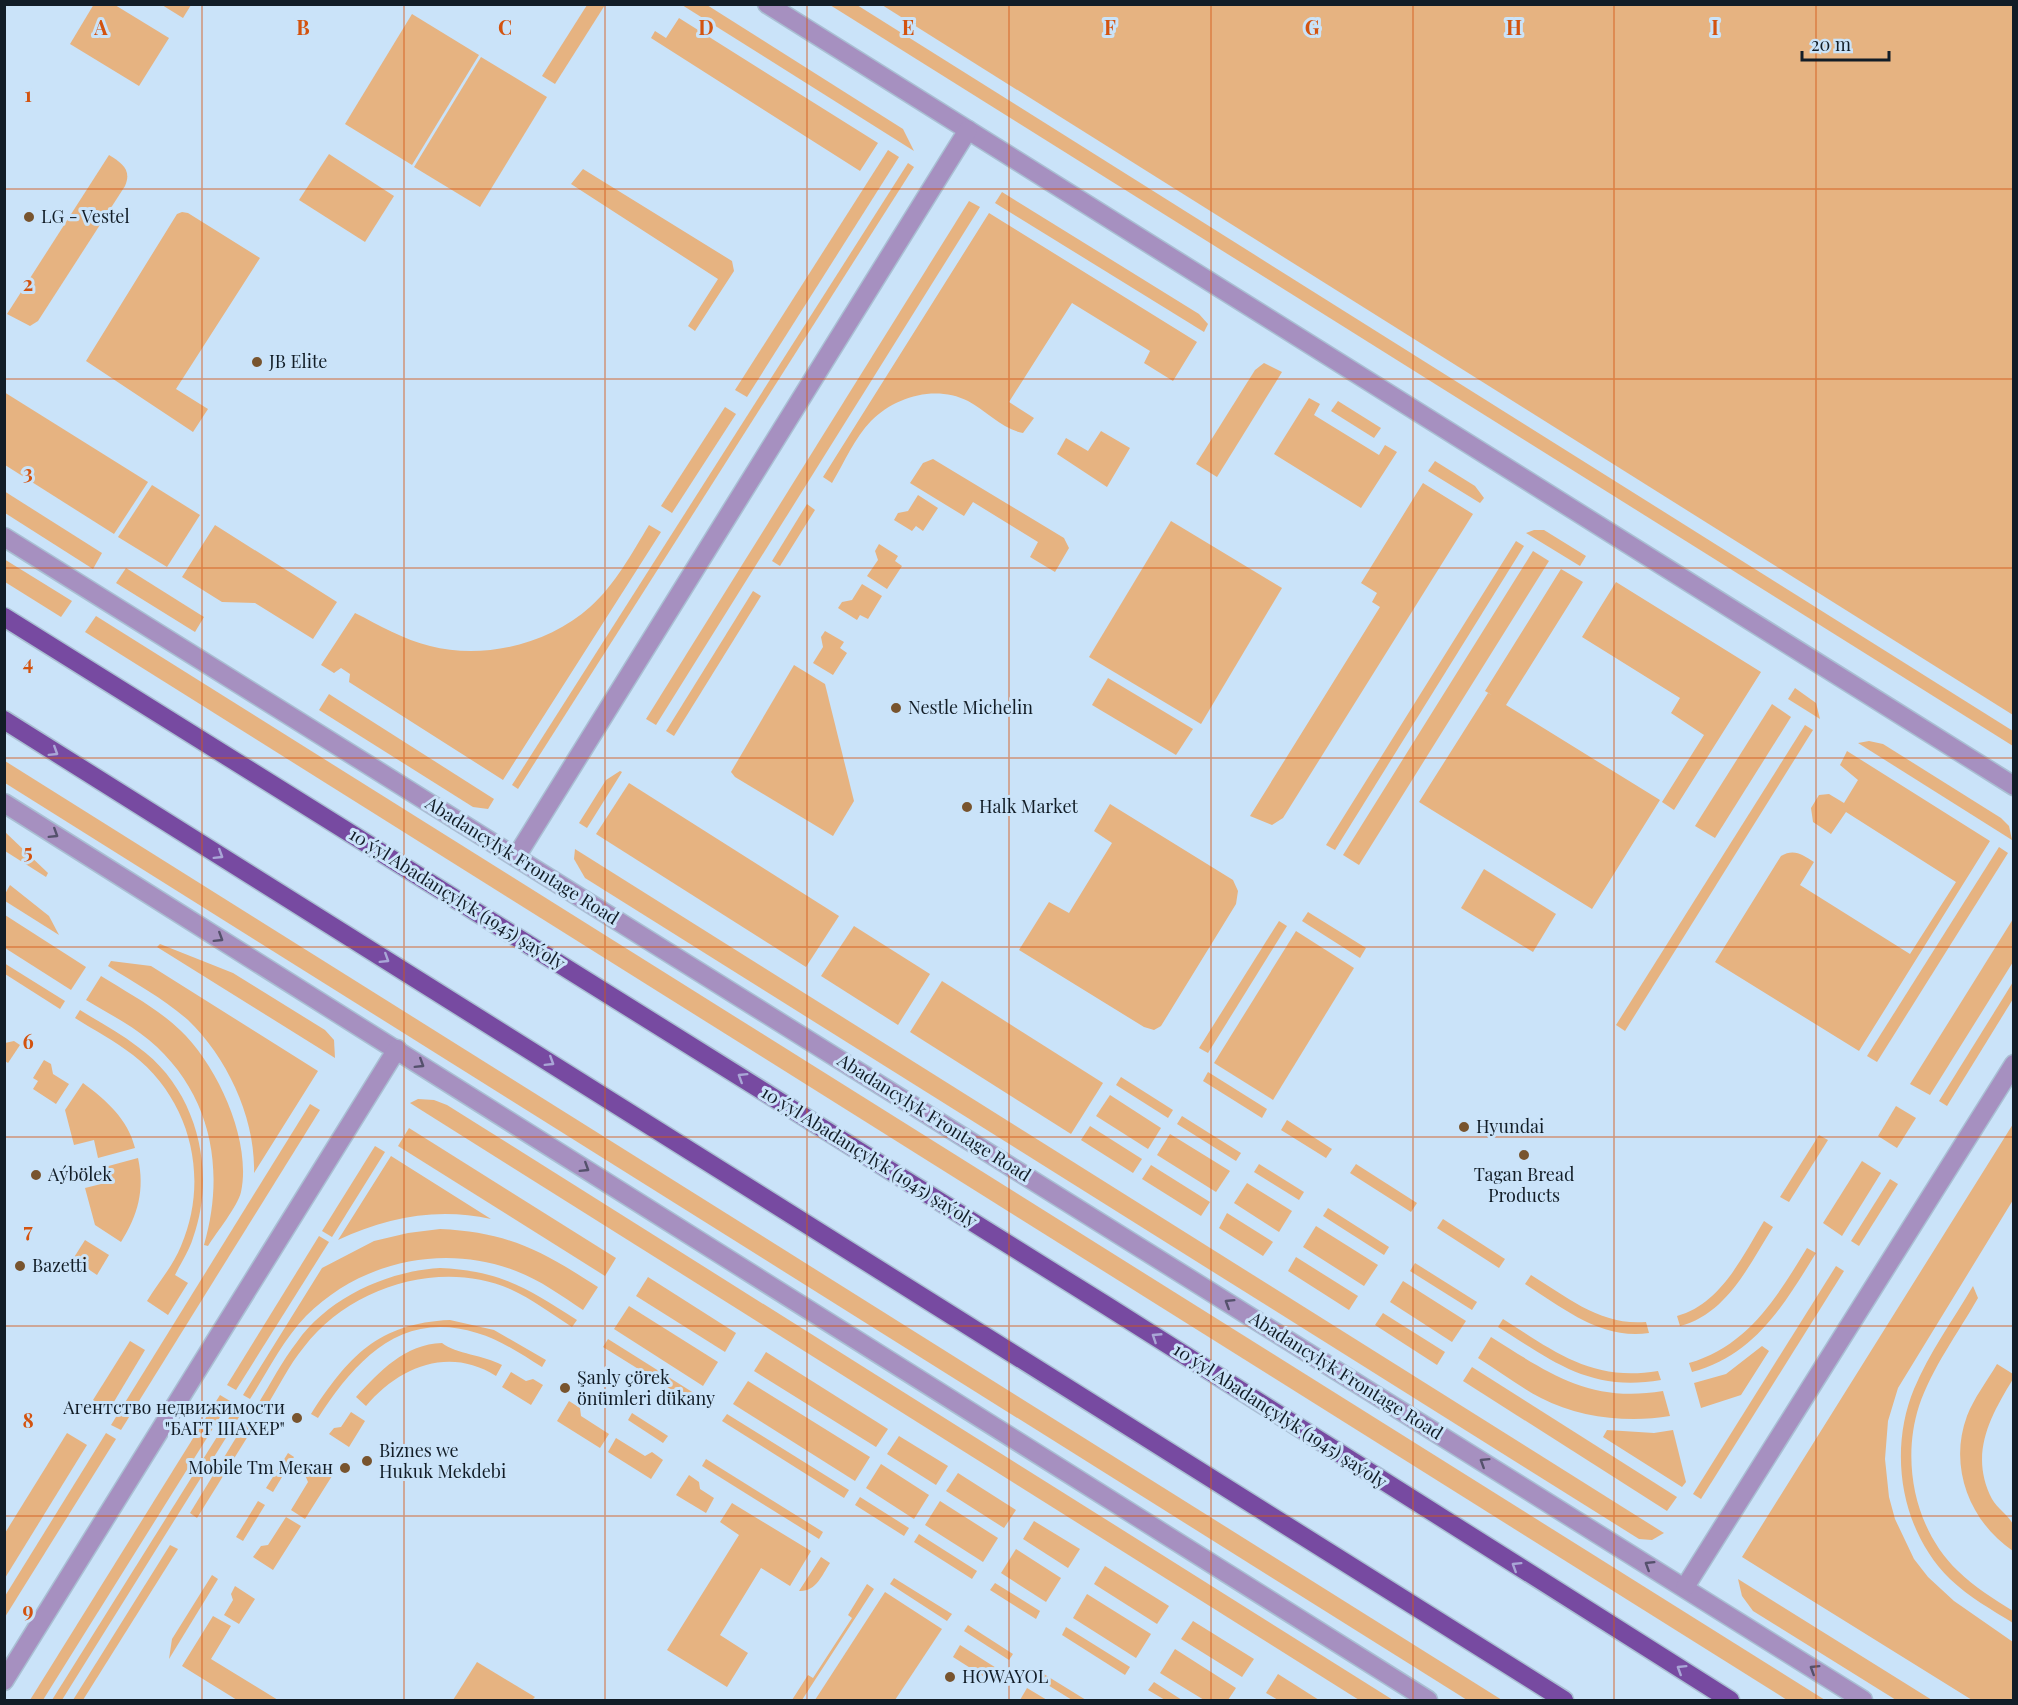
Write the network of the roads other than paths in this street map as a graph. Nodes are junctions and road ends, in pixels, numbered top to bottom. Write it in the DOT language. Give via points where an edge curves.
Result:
graph roads {
  1 [pos="767,4"];
  2 [pos="968,130"];
  3 [pos="4,537"];
  4 [pos="4,617"];
  5 [pos="4,720"];
  6 [pos="2013,786"];
  7 [pos="4,803"];
  8 [pos="516,857"];
  9 [pos="397,1049"];
  10 [pos="2013,1064"];
  11 [pos="1685,1587"];
  12 [pos="4,1681"];
  13 [pos="1428,1701"];
  14 [pos="1564,1701"];
  15 [pos="1730,1701"];
  16 [pos="1863,1701"];
  1 -- 2 [label="street"];
  2 -- 6 [label="street"];
  2 -- 8 [label="street"];
  3 -- 8 [label="street, Abadancylyk Frontage Road"];
  15 -- 4 [label="main road, 10 ýyl Abadançylyk (1945) şaýoly, one-way" via="1107,1306"];
  5 -- 14 [label="main road, one-way"];
  7 -- 9 [label="street, one-way"];
  11 -- 8 [label="street, Abadancylyk Frontage Road, one-way"];
  9 -- 12 [label="street"];
  9 -- 13 [label="street, one-way"];
  10 -- 11 [label="street"];
  16 -- 11 [label="street, Abadancylyk Frontage Road, one-way"];
}
